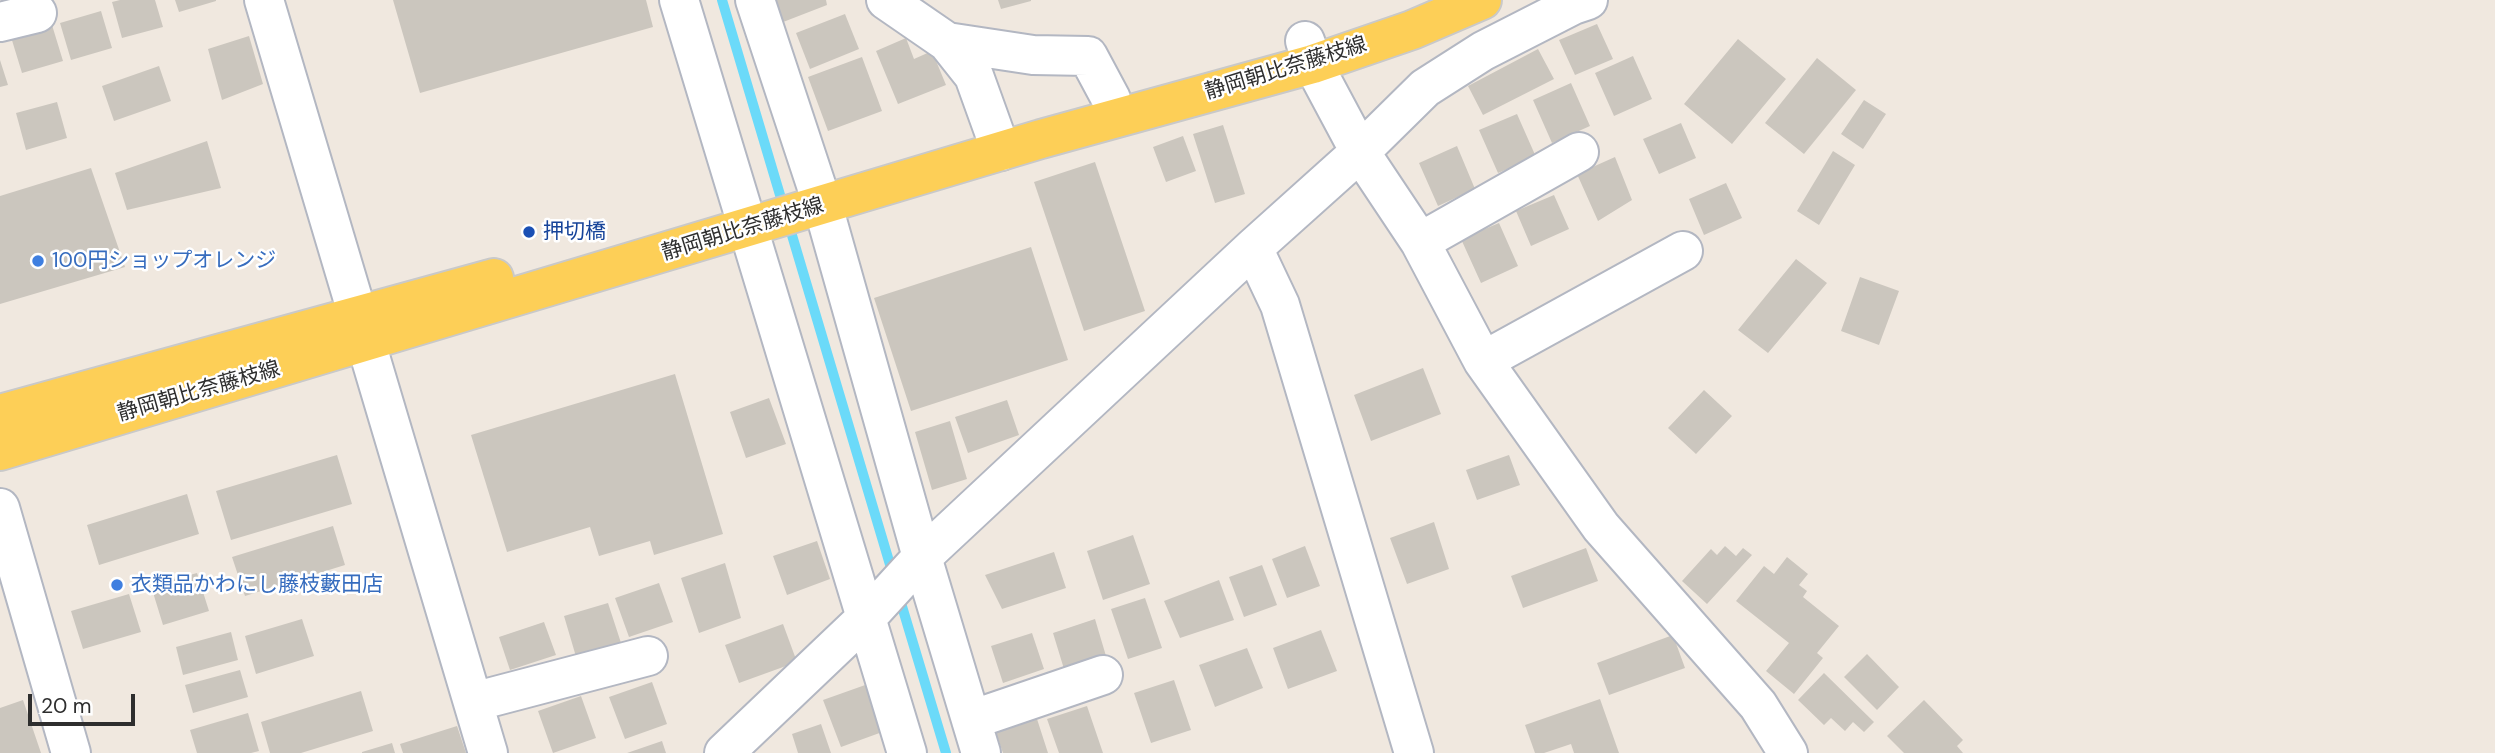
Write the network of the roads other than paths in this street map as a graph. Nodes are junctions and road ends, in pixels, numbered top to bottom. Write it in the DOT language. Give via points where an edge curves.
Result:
graph roads {
  1 [pos="264,0"];
  2 [pos="679,0"];
  3 [pos="755,0"];
  4 [pos="886,0"];
  5 [pos="1428,0"];
  6 [pos="1482,0"];
  7 [pos="1588,0"];
  8 [pos="37,13"];
  9 [pos="0,22"];
  10 [pos="947,42"];
  11 [pos="1309,52"];
  12 [pos="1111,99"];
  13 [pos="998,142"];
  14 [pos="1360,152"];
  15 [pos="1579,152"];
  16 [pos="820,196"];
  17 [pos="745,219"];
  18 [pos="1420,242"];
  19 [pos="1253,248"];
  20 [pos="1683,251"];
  21 [pos="362,329"];
  22 [pos="1483,361"];
  23 [pos="0,414"];
  24 [pos="0,451"];
  25 [pos="0,508"];
  26 [pos="922,556"];
  27 [pos="867,616"];
  28 [pos="648,656"];
  29 [pos="1103,675"];
  30 [pos="473,702"];
  31 [pos="976,737"];
  32 [pos="71,753"];
  33 [pos="488,753"];
  34 [pos="724,753"];
  35 [pos="908,753"];
  36 [pos="1414,753"];
  37 [pos="1788,753"];
  1 -- 21 [label="street"];
  2 -- 17 [label="street"];
  3 -- 16 [label="street"];
  4 -- 10 [label="street"];
  5 -- 11 [label="main road, 静岡朝比奈藤枝線"];
  6 -- 11 [label="main road, 静岡朝比奈藤枝線" via="1412,30"];
  7 -- 14 [label="street" via="1483,51 1425,89"];
  8 -- 9 [label="street"];
  10 -- 12 [label="street" via="1033,55 1088,56"];
  10 -- 13 [label="street" via="974,76"];
  11 -- 12 [label="main road, 静岡朝比奈藤枝線"];
  11 -- 13 [label="main road, 静岡朝比奈藤枝線"];
  11 -- 14 [label="street"];
  12 -- 13 [label="main road, 静岡朝比奈藤枝線"];
  13 -- 16 [label="main road, 静岡朝比奈藤枝線"];
  14 -- 18 [label="street"];
  14 -- 19 [label="street"];
  15 -- 18 [label="street"];
  16 -- 17 [label="main road, 静岡朝比奈藤枝線"];
  16 -- 26 [label="street"];
  17 -- 21 [label="main road, 静岡朝比奈藤枝線"];
  17 -- 27 [label="street"];
  18 -- 22 [label="street"];
  19 -- 26 [label="street"];
  19 -- 36 [label="street" via="1280,305"];
  20 -- 22 [label="street"];
  21 -- 23 [label="main road, 静岡朝比奈藤枝線"];
  21 -- 24 [label="main road, 静岡朝比奈藤枝線"];
  21 -- 30 [label="street"];
  22 -- 37 [label="street" via="1601,527 1758,705"];
  25 -- 32 [label="street"];
  26 -- 27 [label="street"];
  26 -- 31 [label="street"];
  27 -- 34 [label="street"];
  27 -- 35 [label="street"];
  28 -- 30 [label="street"];
  29 -- 31 [label="street"];
  30 -- 33 [label="street"];
}
